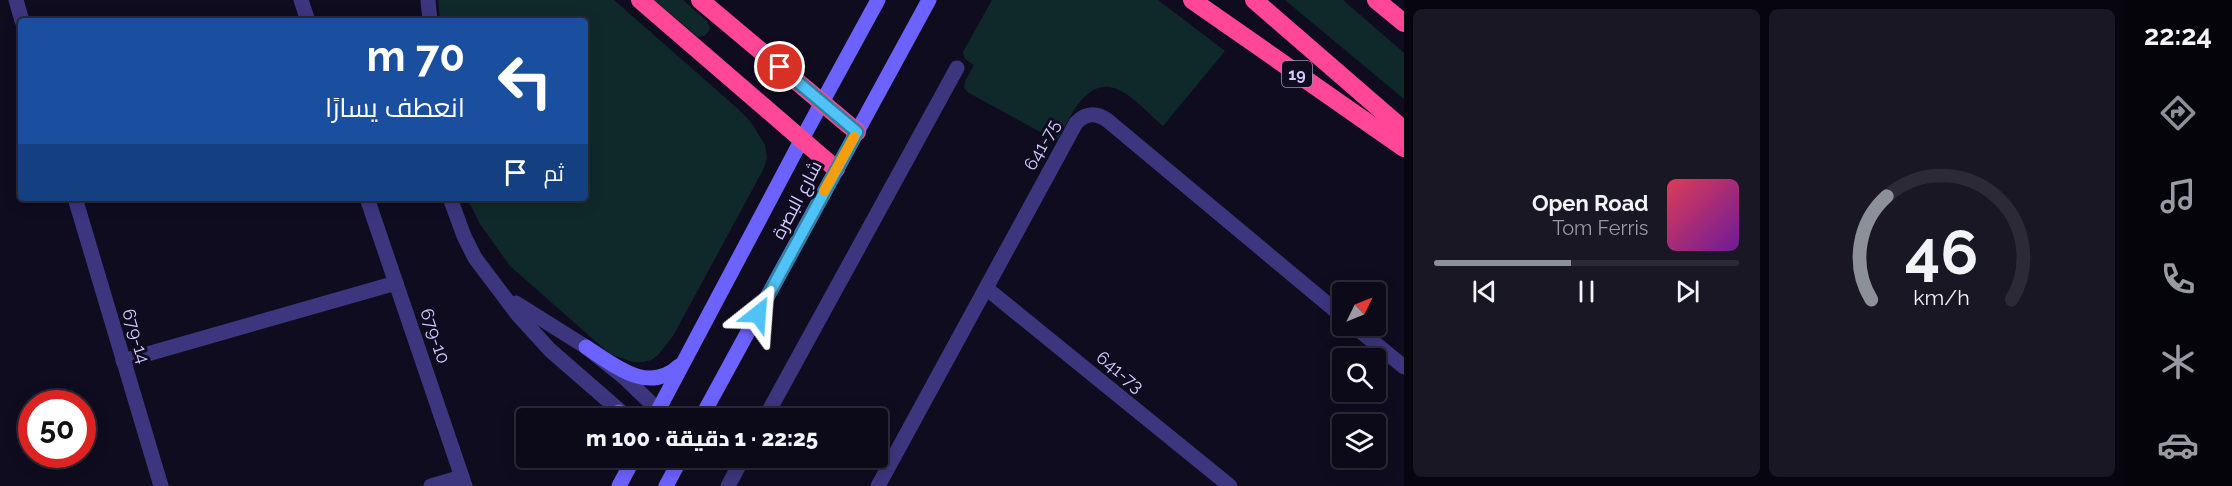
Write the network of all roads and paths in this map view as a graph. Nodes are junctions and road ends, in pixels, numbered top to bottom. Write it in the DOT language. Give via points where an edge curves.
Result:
graph roads {
  1 [pos="16,0"];
  2 [pos="301,0"];
  3 [pos="428,0"];
  4 [pos="640,0"];
  5 [pos="700,0"];
  6 [pos="878,0"];
  7 [pos="929,0"];
  8 [pos="1192,0"];
  9 [pos="1254,0"];
  10 [pos="1376,0"];
  11 [pos="21,18"];
  12 [pos="307,18"];
  13 [pos="430,18"];
  14 [pos="1404,23"];
  15 [pos="957,68"];
  16 [pos="822,103"];
  17 [pos="1404,130"];
  18 [pos="857,132"];
  19 [pos="802,139"];
  20 [pos="1404,148"];
  21 [pos="836,169"];
  22 [pos="76,201"];
  23 [pos="369,201"];
  24 [pos="451,201"];
  25 [pos="396,283"];
  26 [pos="986,288"];
  27 [pos="500,290"];
  28 [pos="1332,308"];
  29 [pos="1366,336"];
  30 [pos="586,347"];
  31 [pos="688,354"];
  32 [pos="123,361"];
  33 [pos="1404,368"];
  34 [pos="615,408"];
  35 [pos="654,408"];
  36 [pos="659,408"];
  37 [pos="706,408"];
  38 [pos="770,408"];
  39 [pos="628,468"];
  40 [pos="676,468"];
  41 [pos="738,468"];
  42 [pos="463,482"];
  43 [pos="161,486"];
  44 [pos="431,486"];
  45 [pos="619,486"];
  46 [pos="666,486"];
  47 [pos="728,486"];
  48 [pos="878,486"];
  49 [pos="1230,486"];
  1 -- 11 [label="street"];
  2 -- 12 [label="street"];
  3 -- 13 [label="street"];
  4 -- 19 [label="highway"];
  5 -- 16 [label="highway"];
  6 -- 16 [label="main road, شارع البصرة"];
  7 -- 18 [label="main road, شارع البصرة"];
  8 -- 20 [label="highway, 19"];
  9 -- 17 [label="highway"];
  10 -- 14 [label="highway"];
  15 -- 38 [label="street"];
  16 -- 18 [label="highway"];
  16 -- 19 [label="main road, شارع البصرة"];
  18 -- 21 [label="main road, شارع البصرة"];
  19 -- 21 [label="highway"];
  19 -- 31 [label="main road, شارع البصرة"];
  21 -- 37 [label="main road, شارع البصرة"];
  22 -- 32 [label="street, 679-14"];
  23 -- 25 [label="street, 679-10"];
  24 -- 27 [label="street" via="469,247"];
  25 -- 32 [label="street"];
  25 -- 42 [label="street, 679-10"];
  26 -- 28 [label="street, 641-75" via="1076,123 1089,114 1107,120"];
  26 -- 48 [label="street, 641-75"];
  26 -- 49 [label="street, 641-73"];
  27 -- 30 [label="street"];
  27 -- 34 [label="street" via="550,350"];
  29 -- 33 [label="street"];
  30 -- 31 [label="main road" via="629,373 648,379 670,373"];
  30 -- 35 [label="street"];
  31 -- 36 [label="main road, شارع البصرة"];
  32 -- 43 [label="street, 679-14"];
  39 -- 45 [label="main road"];
  40 -- 46 [label="main road"];
  41 -- 47 [label="street"];
  42 -- 44 [label="street"];
}
